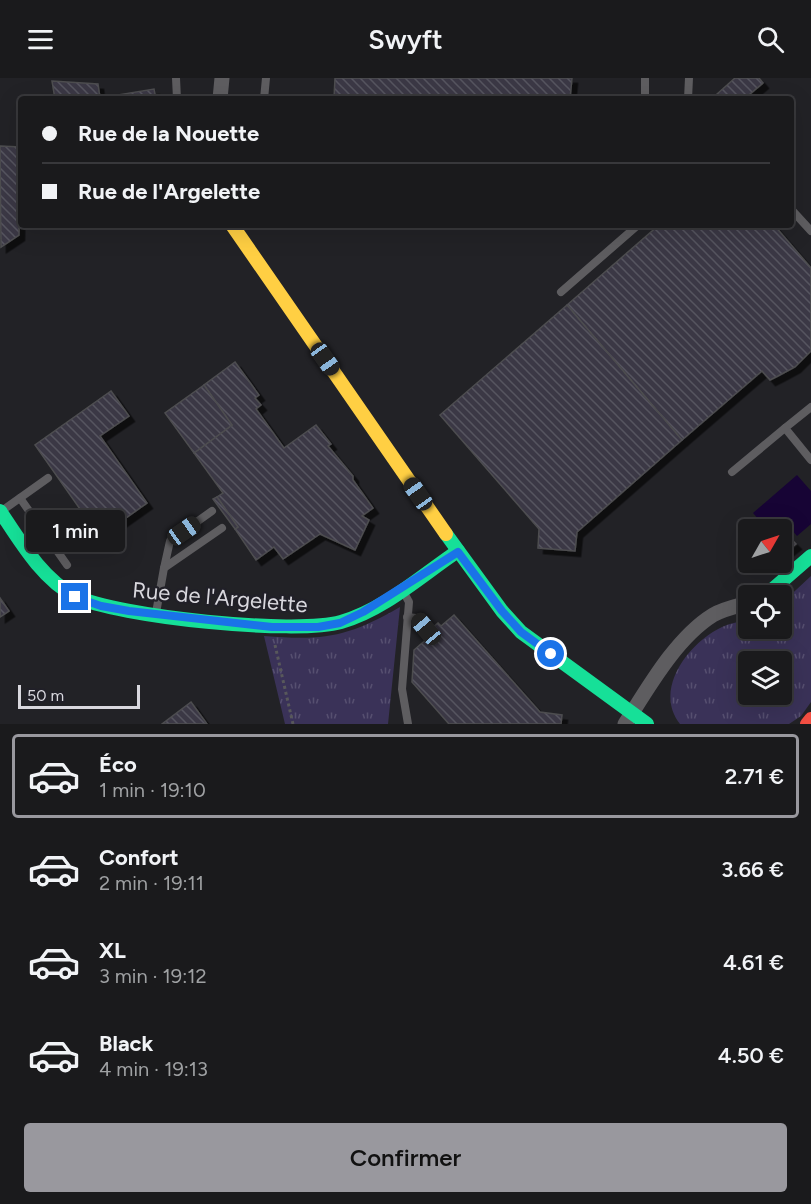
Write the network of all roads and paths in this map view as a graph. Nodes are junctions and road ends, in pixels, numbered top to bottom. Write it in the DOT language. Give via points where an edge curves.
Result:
graph roads {
  1 [pos="176,78"];
  2 [pos="222,78"];
  3 [pos="266,78"];
  4 [pos="645,78"];
  5 [pos="689,78"];
  6 [pos="177,96"];
  7 [pos="220,96"];
  8 [pos="264,96"];
  9 [pos="645,96"];
  10 [pos="688,96"];
  11 [pos="794,212"];
  12 [pos="233,228"];
  13 [pos="634,228"];
  14 [pos="811,231"];
  15 [pos="561,291"];
  16 [pos="811,407"];
  17 [pos="785,428"];
  18 [pos="811,460"];
  19 [pos="732,472"];
  20 [pos="48,478"];
  21 [pos="20,498"];
  22 [pos="0,511"];
  23 [pos="212,511"];
  24 [pos="222,528"];
  25 [pos="458,552"];
  26 [pos="811,556"];
  27 [pos="67,565"];
  28 [pos="164,568"];
  29 [pos="778,585"];
  30 [pos="401,588"];
  31 [pos="738,607"];
  32 [pos="155,614"];
  33 [pos="407,617"];
  34 [pos="426,629"];
  35 [pos="273,632"];
  36 [pos="628,719"];
  37 [pos="811,719"];
  38 [pos="293,724"];
  39 [pos="408,724"];
  40 [pos="647,724"];
  41 [pos="807,724"];
  1 -- 6 [label="lane"];
  2 -- 7 [label="street"];
  3 -- 8 [label="lane"];
  4 -- 9 [label="lane"];
  5 -- 10 [label="lane"];
  11 -- 14 [label="lane"];
  12 -- 25 [label="street"];
  13 -- 15 [label="lane"];
  16 -- 17 [label="lane"];
  17 -- 18 [label="lane"];
  17 -- 19 [label="lane"];
  20 -- 21 [label="lane"];
  21 -- 22 [label="lane"];
  21 -- 27 [label="lane"];
  22 -- 32 [label="street, Rue de l'Argelette" via="34,559 75,597 101,606"];
  23 -- 28 [label="lane" via="170,541"];
  24 -- 28 [label="lane"];
  25 -- 30 [label="street, Rue de l'Argelette"];
  25 -- 36 [label="street" via="521,632"];
  26 -- 29 [label="street"];
  28 -- 32 [label="lane"];
  30 -- 33 [label="lane" via="408,597"];
  30 -- 35 [label="street, Rue de l'Argelette" via="340,623"];
  31 -- 36 [label="street" via="714,615 692,633 659,672"];
  32 -- 35 [label="street, Rue de l'Argelette"];
  33 -- 34 [label="lane" via="417,618"];
  33 -- 39 [label="lane" via="402,689"];
  35 -- 38 [label="path"];
  36 -- 40 [label="street"];
  37 -- 41 [label="street"];
}
